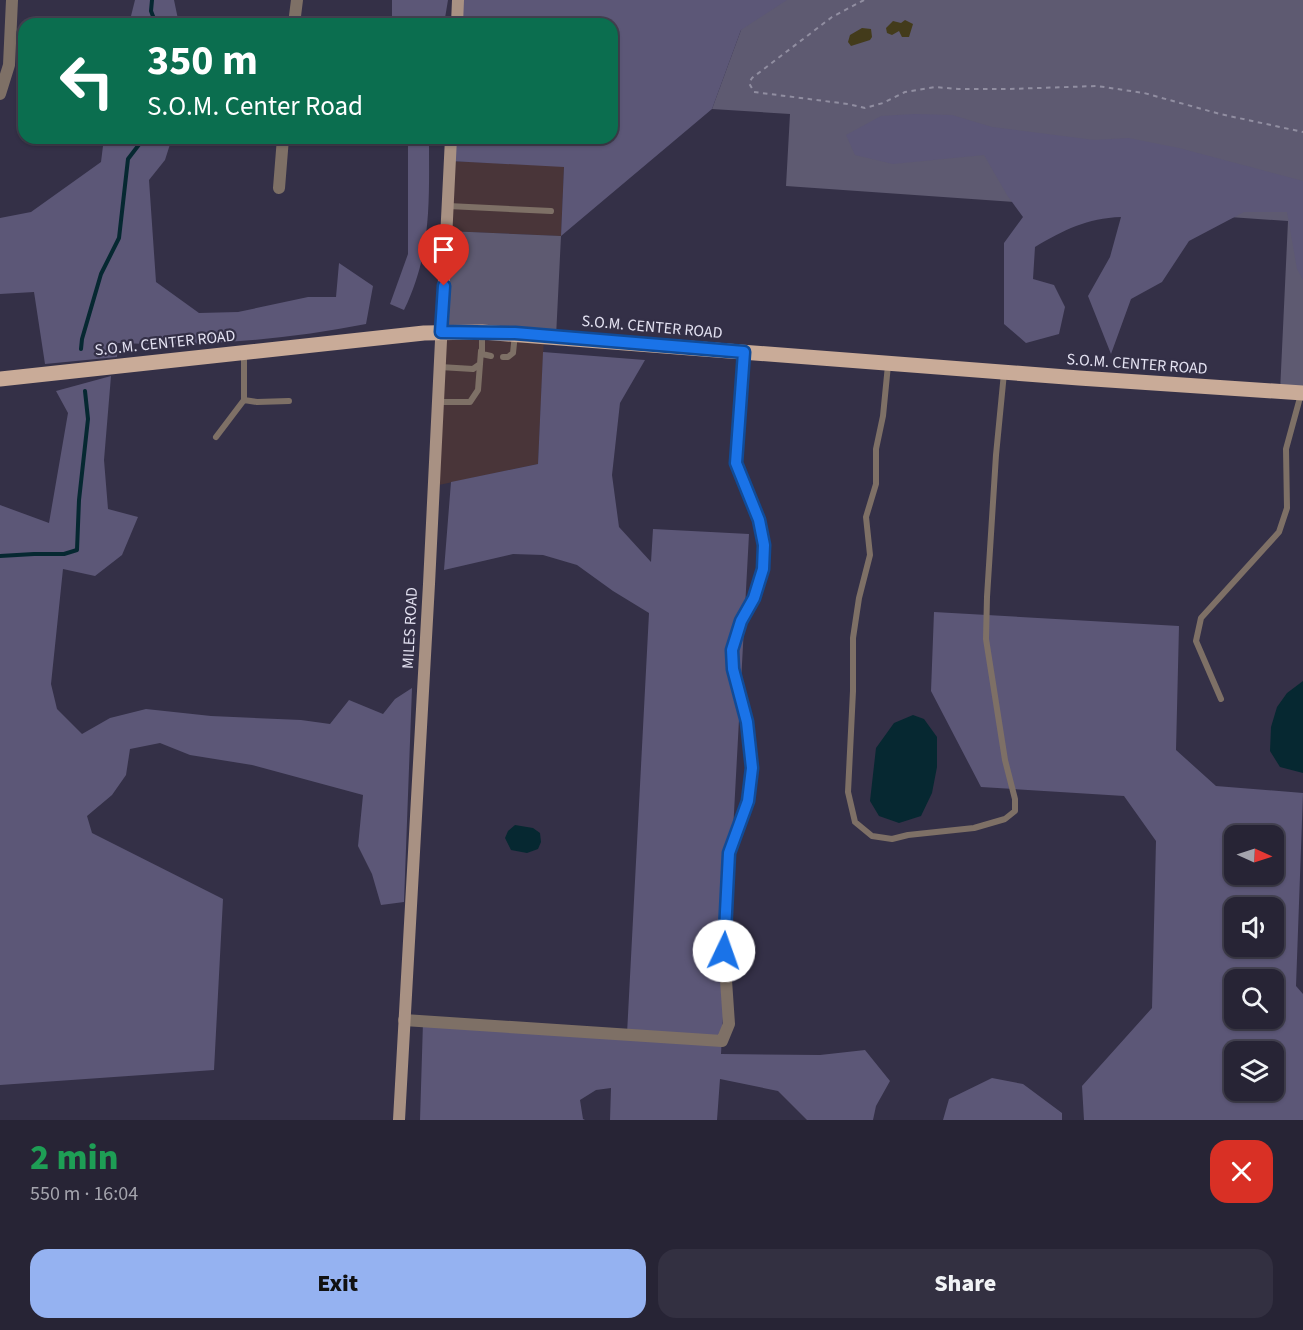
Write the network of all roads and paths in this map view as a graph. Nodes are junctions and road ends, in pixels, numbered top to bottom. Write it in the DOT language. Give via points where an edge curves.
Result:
graph roads {
  1 [pos="12,0"];
  2 [pos="297,0"];
  3 [pos="458,0"];
  4 [pos="864,0"];
  5 [pos="295,18"];
  6 [pos="457,18"];
  7 [pos="0,94"];
  8 [pos="1303,132"];
  9 [pos="283,144"];
  10 [pos="451,144"];
  11 [pos="279,189"];
  12 [pos="448,206"];
  13 [pos="550,211"];
  14 [pos="441,332"];
  15 [pos="482,332"];
  16 [pos="515,333"];
  17 [pos="481,351"];
  18 [pos="744,352"];
  19 [pos="244,353"];
  20 [pos="491,356"];
  21 [pos="503,357"];
  22 [pos="888,363"];
  23 [pos="480,364"];
  24 [pos="440,367"];
  25 [pos="1005,372"];
  26 [pos="0,379"];
  27 [pos="1302,393"];
  28 [pos="244,400"];
  29 [pos="289,401"];
  30 [pos="438,402"];
  31 [pos="216,437"];
  32 [pos="1221,699"];
  33 [pos="748,801"];
  34 [pos="404,1020"];
  35 [pos="399,1120"];
  1 -- 7 [label="street" via="9,65"];
  2 -- 5 [label="street"];
  3 -- 6 [label="main road"];
  4 -- 8 [label="path" via="832,17 752,78 749,83 754,92 865,108 905,92 935,87 1097,86 1144,93"];
  9 -- 11 [label="street"];
  10 -- 12 [label="main road, MILES ROAD"];
  12 -- 13 [label="lane"];
  12 -- 14 [label="main road, MILES ROAD"];
  14 -- 15 [label="main road, S.O.M. CENTER ROAD"];
  14 -- 19 [label="main road, S.O.M. CENTER ROAD"];
  14 -- 24 [label="main road, MILES ROAD"];
  15 -- 16 [label="main road, S.O.M. CENTER ROAD"];
  15 -- 17 [label="lane"];
  16 -- 18 [label="main road, S.O.M. CENTER ROAD"];
  16 -- 21 [label="lane" via="513,353"];
  17 -- 20 [label="lane"];
  17 -- 23 [label="lane"];
  18 -- 22 [label="main road, S.O.M. CENTER ROAD"];
  18 -- 33 [label="lane" via="736,463 759,520 764,545 763,569 732,650 750,742"];
  19 -- 26 [label="main road, S.O.M. CENTER ROAD"];
  19 -- 28 [label="lane"];
  22 -- 25 [label="main road, S.O.M. CENTER ROAD"];
  22 -- 25 [label="lane" via="876,449 876,484 866,517 870,555 853,638 848,792 855,822 879,838 892,839 974,828 1005,819 1015,811 986,639"];
  23 -- 24 [label="lane" via="473,369"];
  23 -- 30 [label="lane" via="478,390 470,402"];
  24 -- 30 [label="main road, MILES ROAD"];
  25 -- 27 [label="main road, S.O.M. CENTER ROAD"];
  27 -- 32 [label="lane" via="1286,449 1287,508 1279,532 1201,618 1196,641"];
  28 -- 29 [label="lane"];
  28 -- 31 [label="lane"];
  30 -- 34 [label="main road, MILES ROAD"];
  33 -- 34 [label="street" via="729,853 724,951 729,1024 722,1041"];
  34 -- 35 [label="main road, MILES ROAD"];
}
